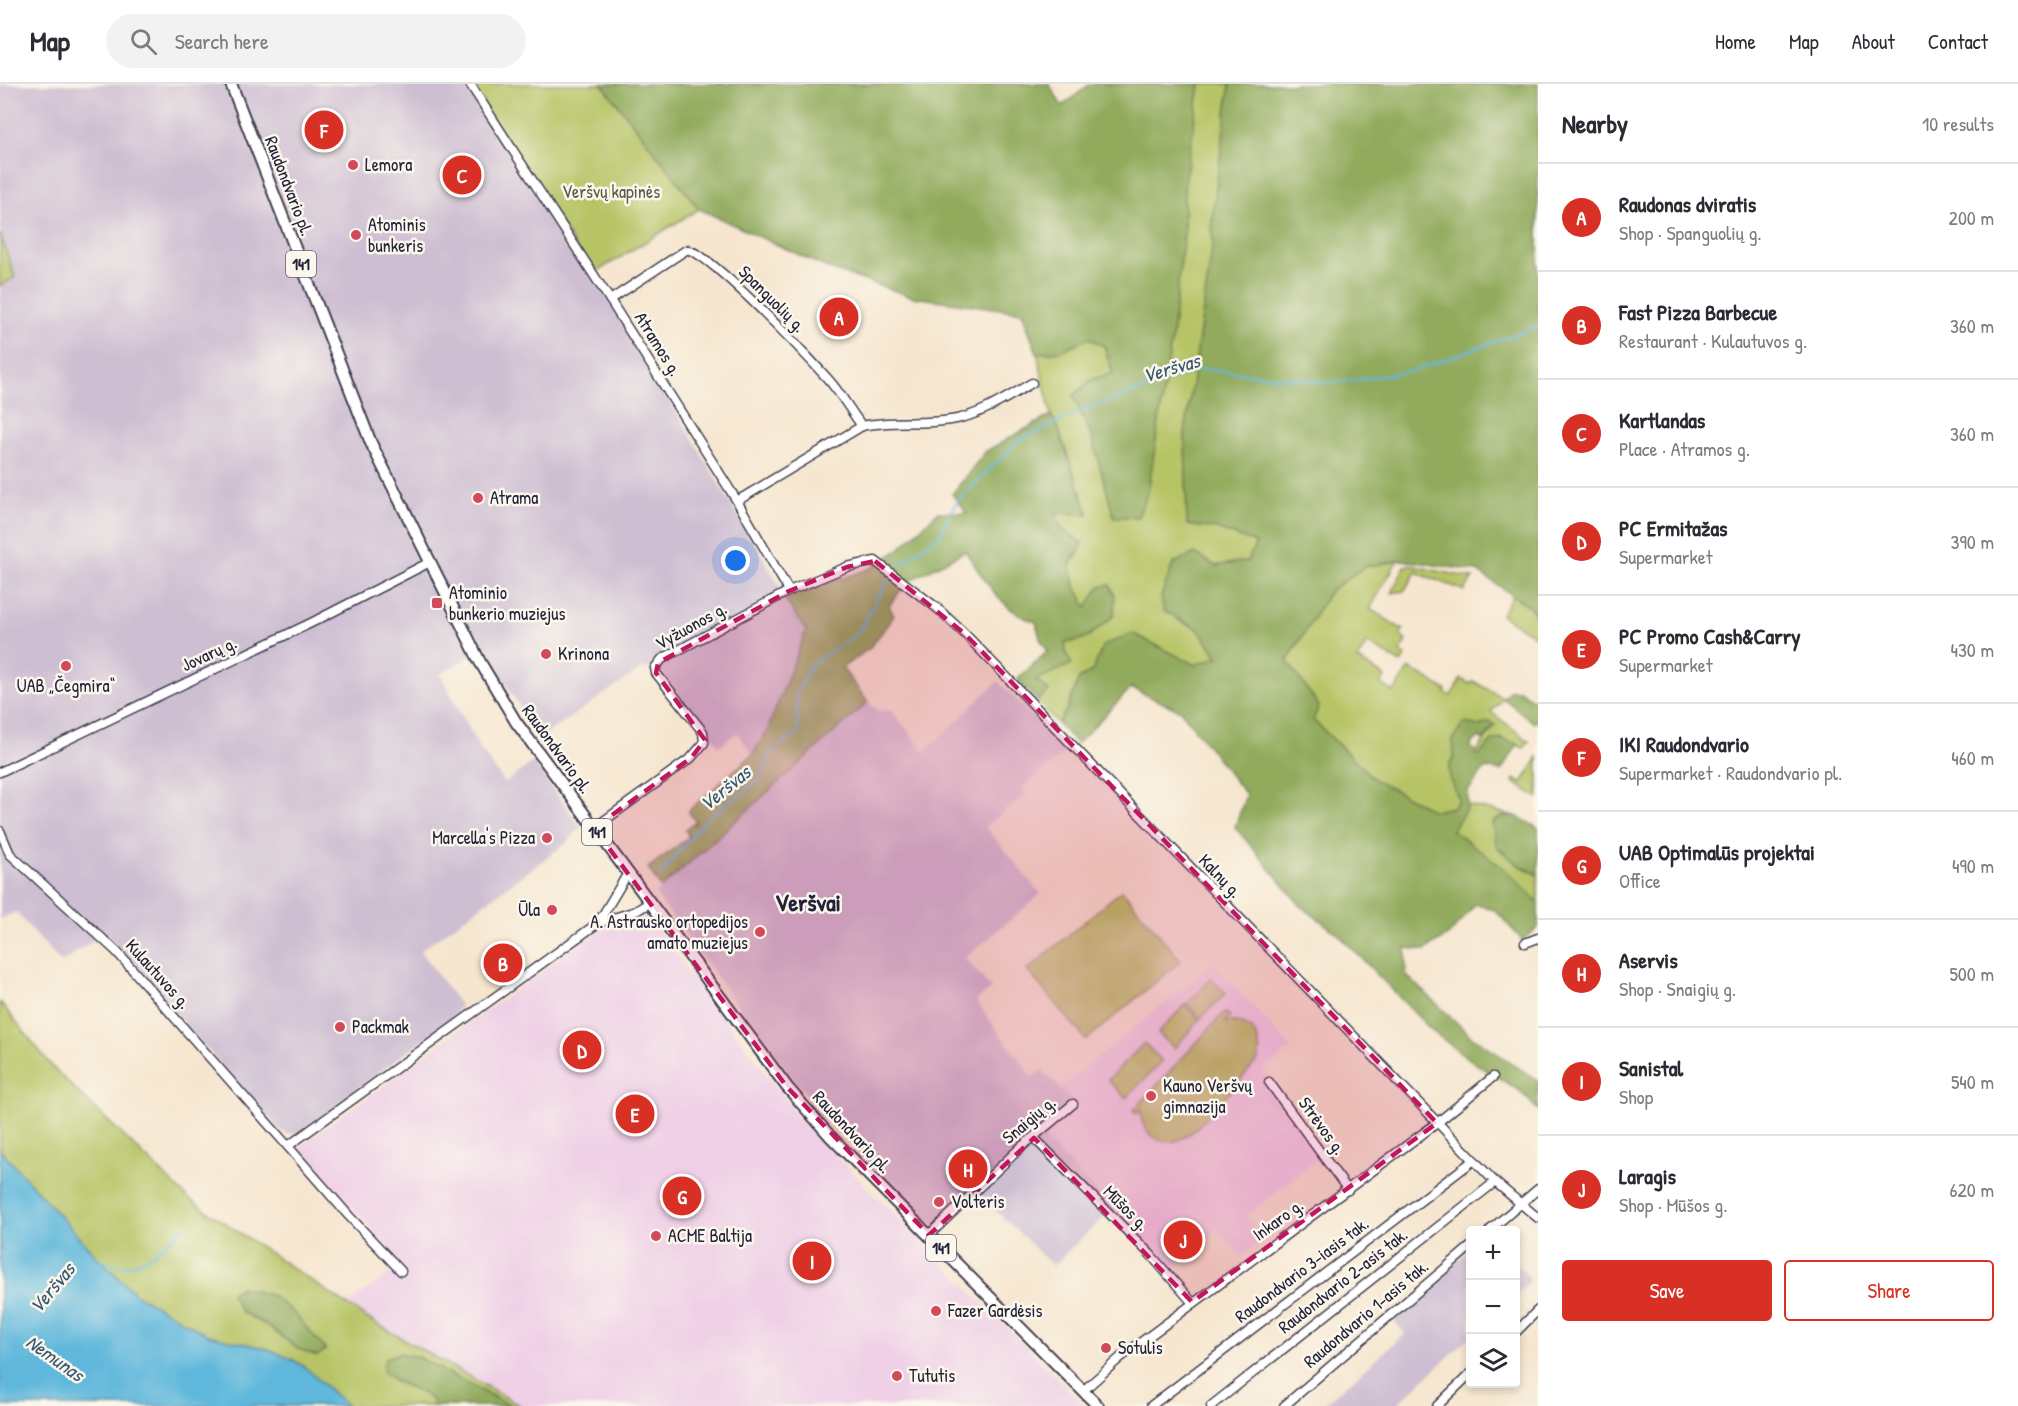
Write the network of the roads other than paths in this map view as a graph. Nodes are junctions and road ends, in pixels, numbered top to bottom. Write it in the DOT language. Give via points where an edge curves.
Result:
graph roads {
  1 [pos="231,84"];
  2 [pos="470,84"];
  3 [pos="610,300"];
  4 [pos="1032,383"];
  5 [pos="862,426"];
  6 [pos="737,501"];
  7 [pos="430,562"];
  8 [pos="789,591"];
  9 [pos="0,772"];
  10 [pos="594,828"];
  11 [pos="0,831"];
  12 [pos="628,873"];
  13 [pos="650,903"];
  14 [pos="598,923"];
  15 [pos="1538,938"];
  16 [pos="1525,943"];
  17 [pos="1493,1077"];
  18 [pos="1269,1082"];
  19 [pos="1073,1104"];
  20 [pos="1437,1123"];
  21 [pos="1034,1138"];
  22 [pos="288,1146"];
  23 [pos="1474,1160"];
  24 [pos="1495,1182"];
  25 [pos="1538,1189"];
  26 [pos="1348,1190"];
  27 [pos="1521,1204"];
  28 [pos="1538,1218"];
  29 [pos="1495,1226"];
  30 [pos="929,1235"];
  31 [pos="1466,1250"];
  32 [pos="401,1271"];
  33 [pos="1192,1302"];
  34 [pos="1538,1310"];
  35 [pos="1520,1327"];
  36 [pos="1466,1378"];
  37 [pos="1083,1391"];
  38 [pos="1098,1406"];
  39 [pos="1151,1406"];
  40 [pos="1211,1406"];
  41 [pos="1284,1406"];
  42 [pos="1437,1406"];
  1 -- 7 [label="main road, Raudondvario pl. / 141" via="371,443"];
  2 -- 3 [label="street, Atramos g."];
  3 -- 5 [label="street, Spanguolių g." via="686,250 696,251 743,291 829,379"];
  3 -- 6 [label="street, Atramos g."];
  4 -- 5 [label="street" via="980,411 951,420"];
  5 -- 6 [label="street"];
  6 -- 8 [label="street, Atramos g."];
  7 -- 9 [label="street, Jovarų g."];
  7 -- 10 [label="main road, Raudondvario pl. / 141" via="516,722"];
  8 -- 10 [label="street, Vyžuonos g." via="658,663 656,673 702,732 704,743 691,758"];
  8 -- 20 [label="street, Kalnų g." via="847,567 875,561 937,608"];
  10 -- 12 [label="main road, Raudondvario pl. / 141"];
  11 -- 22 [label="street, Kulautuvos g." via="10,854 117,952"];
  12 -- 13 [label="main road, Raudondvario pl. / 141"];
  12 -- 14 [label="street"];
  13 -- 14 [label="street"];
  13 -- 30 [label="main road, Raudondvario pl. / 141" via="787,1087"];
  14 -- 22 [label="street"];
  15 -- 16 [label="street"];
  17 -- 20 [label="street, Inkaro g."];
  18 -- 26 [label="street, Strėvos g."];
  19 -- 21 [label="street, Snaigių g."];
  20 -- 23 [label="street, Kalnų g."];
  20 -- 26 [label="street, Inkaro g."];
  21 -- 30 [label="street, Snaigių g."];
  21 -- 33 [label="street, Mūšos g." via="1150,1254"];
  22 -- 32 [label="street, Kulautuvos g."];
  23 -- 24 [label="street, Kalnų g."];
  23 -- 39 [label="street, Raudondvario 3-iasis tak."];
  24 -- 27 [label="street, Kalnų g."];
  24 -- 40 [label="street, Raudondvario 2-asis tak."];
  25 -- 27 [label="street"];
  26 -- 33 [label="street, Inkaro g."];
  27 -- 28 [label="street, Kalnų g."];
  27 -- 29 [label="street"];
  30 -- 37 [label="main road, Raudondvario pl. / 141"];
  31 -- 41 [label="street, Raudondvario 1-asis tak."];
  33 -- 37 [label="street, Inkaro g."];
  34 -- 35 [label="street"];
  36 -- 42 [label="street"];
  37 -- 38 [label="main road, Raudondvario pl. / 141"];
}
